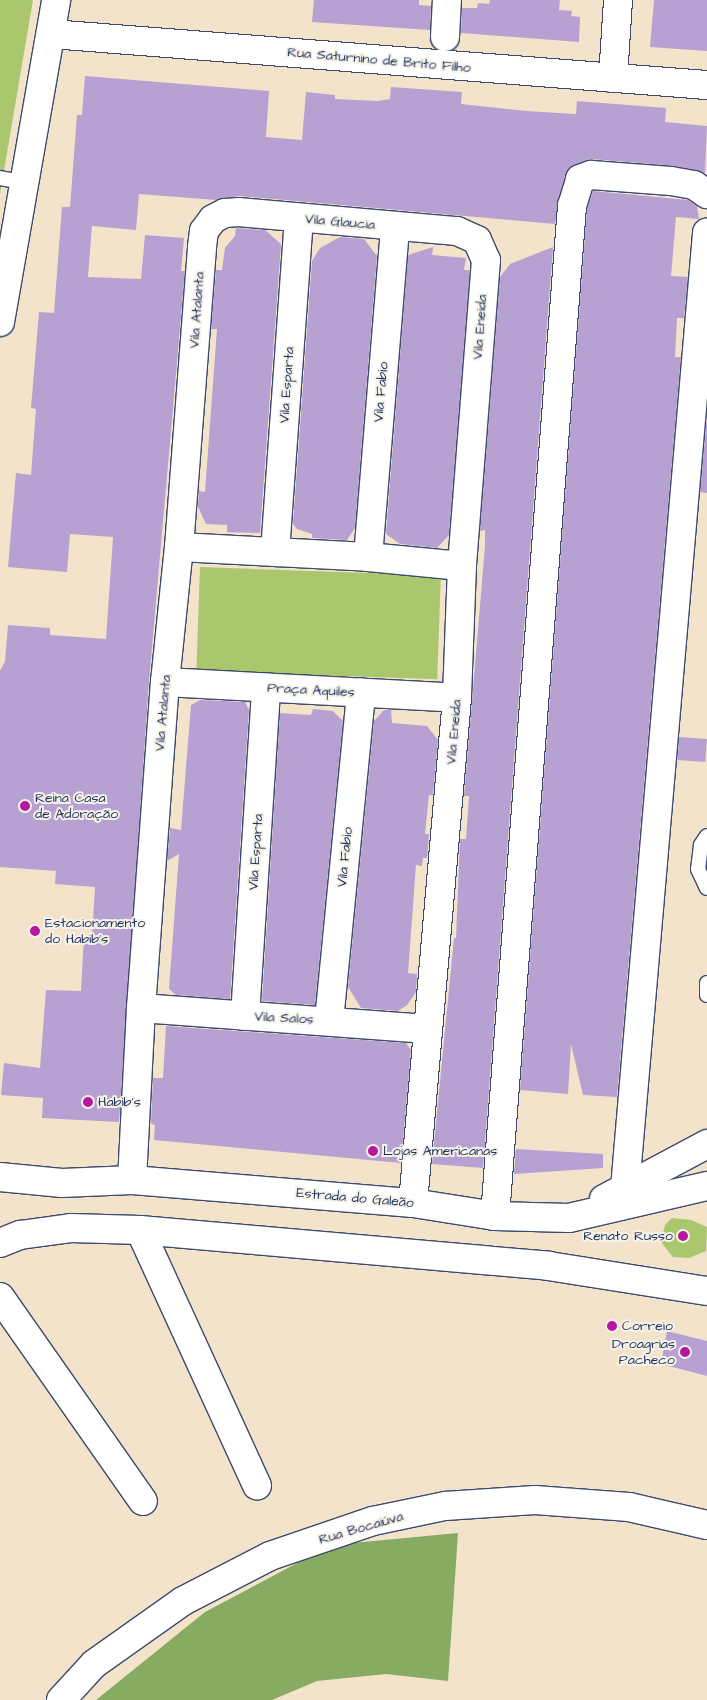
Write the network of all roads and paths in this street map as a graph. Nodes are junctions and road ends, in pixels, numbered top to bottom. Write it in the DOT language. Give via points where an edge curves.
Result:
graph roads {
  1 [pos="56,0"];
  2 [pos="447,0"];
  3 [pos="618,0"];
  4 [pos="51,34"];
  5 [pos="445,37"];
  6 [pos="613,78"];
  7 [pos="707,85"];
  8 [pos="11,180"];
  9 [pos="707,194"];
  10 [pos="299,218"];
  11 [pos="395,226"];
  12 [pos="707,233"];
  13 [pos="202,247"];
  14 [pos="486,260"];
  15 [pos="0,322"];
  16 [pos="179,548"];
  17 [pos="275,552"];
  18 [pos="368,557"];
  19 [pos="462,566"];
  20 [pos="165,682"];
  21 [pos="266,688"];
  22 [pos="361,693"];
  23 [pos="457,698"];
  24 [pos="707,836"];
  25 [pos="707,888"];
  26 [pos="707,983"];
  27 [pos="707,996"];
  28 [pos="141,1008"];
  29 [pos="245,1016"];
  30 [pos="329,1021"];
  31 [pos="427,1029"];
  32 [pos="707,1144"];
  33 [pos="0,1177"];
  34 [pos="132,1180"];
  35 [pos="707,1186"];
  36 [pos="625,1188"];
  37 [pos="413,1203"];
  38 [pos="495,1216"];
  39 [pos="569,1218"];
  40 [pos="140,1230"];
  41 [pos="0,1243"];
  42 [pos="707,1291"];
  43 [pos="0,1297"];
  44 [pos="257,1485"];
  45 [pos="143,1501"];
  46 [pos="707,1526"];
  47 [pos="61,1700"];
  1 -- 4 [label="street"];
  2 -- 5 [label="street"];
  3 -- 6 [label="street"];
  4 -- 6 [label="street, Rua Saturnino de Brito Filho"];
  4 -- 8 [label="street"];
  6 -- 7 [label="street, Rua Saturnino de Brito Filho"];
  8 -- 15 [label="street"];
  9 -- 38 [label="street" via="694,185 671,181 591,176 580,179 572,206"];
  10 -- 11 [label="street, Vila Glaucia"];
  10 -- 13 [label="street, Vila Glaucia" via="225,213 213,219 204,231"];
  10 -- 17 [label="street, Vila Esparta"];
  11 -- 14 [label="street, Vila Glaucia" via="470,235 481,247"];
  11 -- 18 [label="street, Vila Fabio"];
  12 -- 36 [label="street"];
  13 -- 16 [label="street, Vila Atalanta"];
  14 -- 19 [label="street, Vila Eneida"];
  16 -- 17 [label="street"];
  16 -- 20 [label="street, Vila Atalanta"];
  17 -- 18 [label="street"];
  18 -- 19 [label="street"];
  19 -- 23 [label="street, Vila Eneida"];
  20 -- 21 [label="street, Praça Aquiles"];
  20 -- 28 [label="street, Vila Atalanta"];
  21 -- 22 [label="street, Praça Aquiles"];
  21 -- 29 [label="street, Vila Esparta"];
  22 -- 23 [label="street, Praça Aquiles"];
  22 -- 30 [label="street, Vila Fabio"];
  23 -- 31 [label="street, Vila Eneida"];
  24 -- 25 [label="lane" via="701,845 698,869"];
  26 -- 27 [label="lane"];
  28 -- 29 [label="street, Vila Salos"];
  28 -- 34 [label="street, Vila Atalanta"];
  29 -- 30 [label="street, Vila Salos"];
  30 -- 31 [label="street, Vila Salos"];
  31 -- 37 [label="street, Vila Eneida"];
  32 -- 36 [label="street"];
  33 -- 34 [label="street, Estrada do Galeão" via="62,1183"];
  34 -- 37 [label="street, Estrada do Galeão"];
  35 -- 39 [label="street, Estrada do Galeão"];
  36 -- 39 [label="street"];
  37 -- 38 [label="street, Estrada do Galeão"];
  38 -- 39 [label="street, Estrada do Galeão"];
  40 -- 41 [label="street" via="71,1228 20,1235"];
  40 -- 42 [label="street" via="549,1266"];
  40 -- 44 [label="street"];
  43 -- 45 [label="street"];
  46 -- 47 [label="street, Rua Bocaiúva" via="628,1506 535,1500 445,1506 373,1521 270,1556 183,1601 94,1664"];
}
